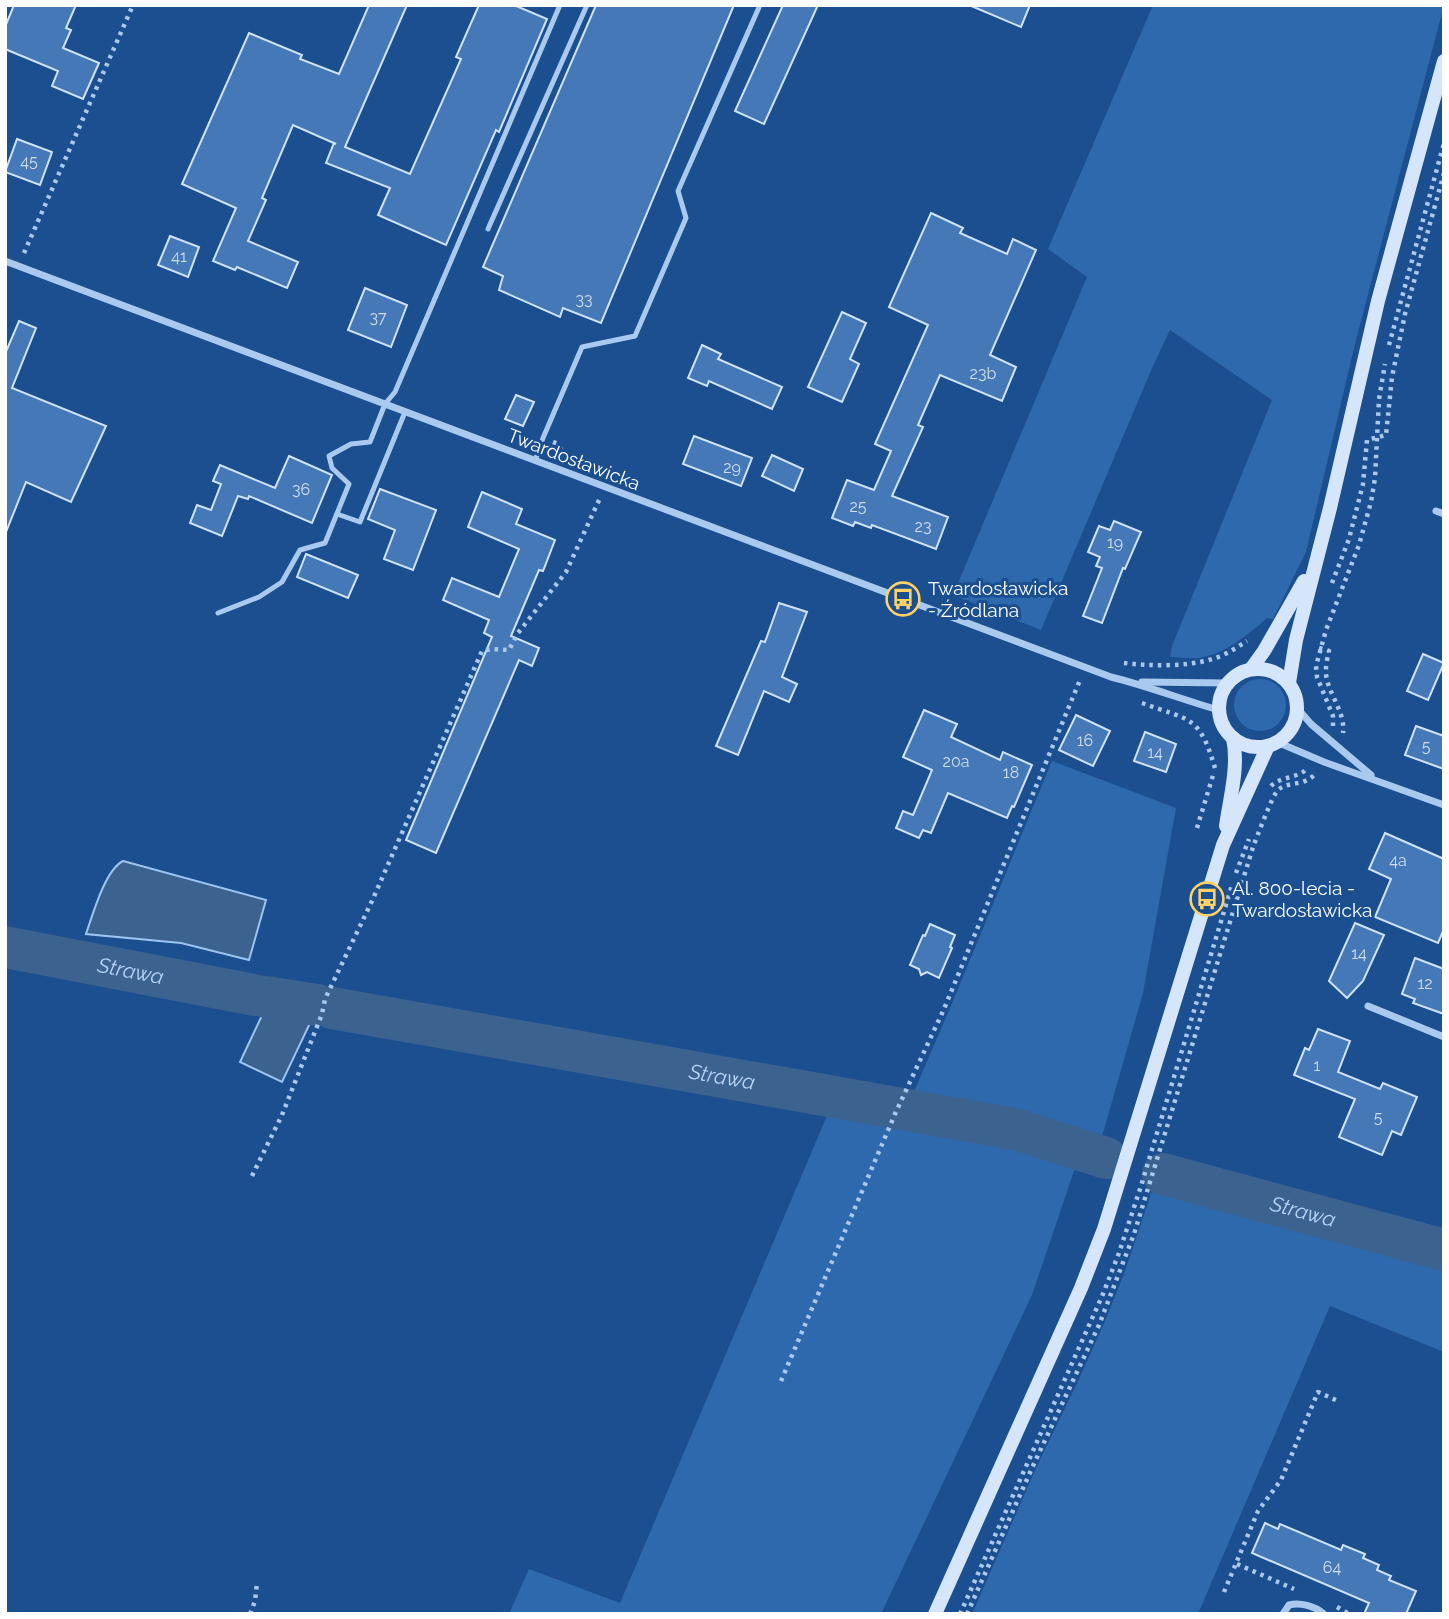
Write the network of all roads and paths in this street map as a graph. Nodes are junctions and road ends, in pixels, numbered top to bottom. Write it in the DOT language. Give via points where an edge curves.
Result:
graph roads {
  1 [pos="133,5"];
  2 [pos="560,5"];
  3 [pos="587,5"];
  4 [pos="760,5"];
  5 [pos="1444,61"];
  6 [pos="1444,173"];
  7 [pos="488,229"];
  8 [pos="5,261"];
  9 [pos="19,267"];
  10 [pos="385,404"];
  11 [pos="405,412"];
  12 [pos="543,438"];
  13 [pos="564,456"];
  14 [pos="535,461"];
  15 [pos="605,488"];
  16 [pos="337,514"];
  17 [pos="1318,554"];
  18 [pos="1330,587"];
  19 [pos="218,613"];
  20 [pos="1275,632"];
  21 [pos="1296,640"];
  22 [pos="1113,661"];
  23 [pos="1085,667"];
  24 [pos="1251,669"];
  25 [pos="1134,682"];
  26 [pos="1227,683"];
  27 [pos="1289,683"];
  28 [pos="1298,709"];
  29 [pos="1219,710"];
  30 [pos="1233,738"];
  31 [pos="1351,740"];
  32 [pos="1273,744"];
  33 [pos="1324,762"];
  34 [pos="1216,768"];
  35 [pos="1377,780"];
  36 [pos="1276,792"];
  37 [pos="1444,805"];
  38 [pos="1197,828"];
  39 [pos="1223,845"];
  40 [pos="1368,1006"];
  41 [pos="1444,1037"];
  42 [pos="252,1176"];
  43 [pos="781,1381"];
  44 [pos="1338,1401"];
  45 [pos="257,1583"];
  46 [pos="1224,1592"];
  47 [pos="250,1614"];
  48 [pos="935,1614"];
  49 [pos="1283,1614"];
  50 [pos="1324,1614"];
  1 -- 9 [label="path"];
  2 -- 10 [label="lane" via="395,392"];
  3 -- 7 [label="lane"];
  4 -- 12 [label="lane" via="678,191 686,218 635,336 582,347"];
  5 -- 17 [label="street" via="1378,301"];
  6 -- 18 [label="path" via="1405,314 1386,435 1367,440 1363,484"];
  8 -- 9 [label="street, Twardosławicka"];
  9 -- 10 [label="street, Twardosławicka"];
  10 -- 11 [label="street, Twardosławicka"];
  10 -- 16 [label="lane" via="370,442 351,444 329,456 332,468 349,484"];
  11 -- 14 [label="street, Twardosławicka"];
  11 -- 16 [label="lane" via="360,522"];
  12 -- 13 [label="path" via="559,444"];
  12 -- 14 [label="lane"];
  14 -- 15 [label="street, Twardosławicka"];
  15 -- 23 [label="street, Twardosławicka"];
  15 -- 42 [label="path" via="566,572 509,650 482,650"];
  16 -- 19 [label="lane" via="326,543 300,550 282,582"];
  17 -- 20 [label="street"];
  17 -- 21 [label="street"];
  20 -- 22 [label="path" via="1266,628 1213,659 1161,664"];
  20 -- 24 [label="street"];
  21 -- 27 [label="street"];
  21 -- 31 [label="path" via="1329,651 1327,678 1343,719 1343,733"];
  23 -- 25 [label="street, Twardosławicka"];
  23 -- 43 [label="path" via="944,1009"];
  24 -- 26 [label="street"];
  24 -- 27 [label="street" via="1275,671"];
  25 -- 26 [label="street, Twardosławicka"];
  25 -- 29 [label="street, Twardosławicka"];
  26 -- 29 [label="street"];
  27 -- 28 [label="street"];
  28 -- 32 [label="street" via="1292,729"];
  28 -- 35 [label="street"];
  29 -- 30 [label="street" via="1223,726"];
  30 -- 32 [label="street" via="1248,746"];
  30 -- 39 [label="street" via="1235,757"];
  32 -- 33 [label="street"];
  32 -- 39 [label="street"];
  33 -- 35 [label="street"];
  33 -- 36 [label="path" via="1308,782"];
  34 -- 38 [label="path"];
  35 -- 37 [label="street"];
  39 -- 48 [label="street" via="1104,1229"];
  40 -- 41 [label="street"];
  44 -- 46 [label="path" via="1318,1392 1281,1480 1258,1511"];
  45 -- 47 [label="path"];
  49 -- 50 [label="street" via="1295,1603"];
}
